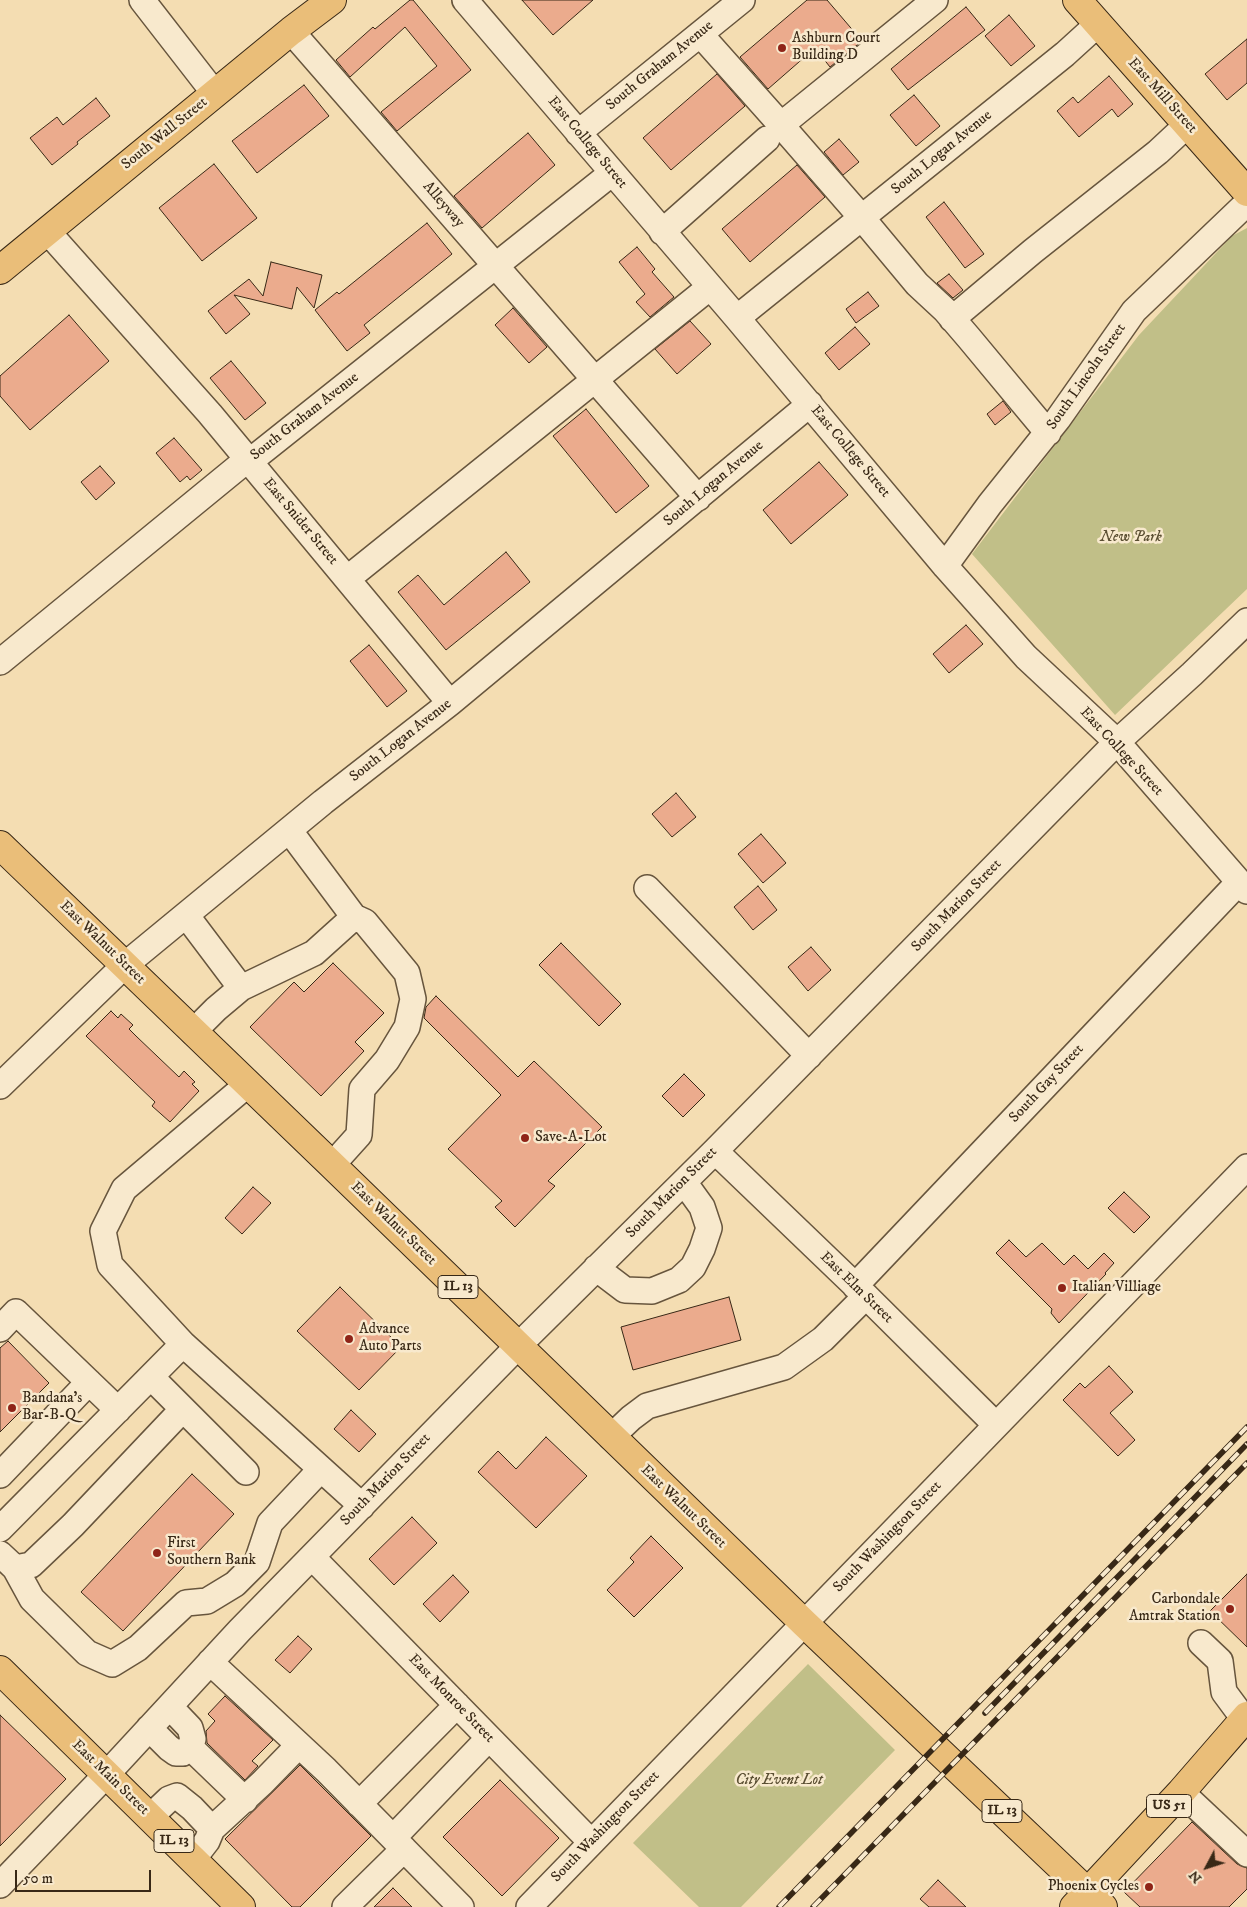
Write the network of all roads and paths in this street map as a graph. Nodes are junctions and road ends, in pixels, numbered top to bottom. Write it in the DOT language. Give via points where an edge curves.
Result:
graph roads {
  1 [pos="142,0"];
  2 [pos="332,0"];
  3 [pos="465,0"];
  4 [pos="742,0"];
  5 [pos="936,0"];
  6 [pos="1077,0"];
  7 [pos="1098,24"];
  8 [pos="291,31"];
  9 [pos="700,34"];
  10 [pos="215,94"];
  11 [pos="1188,124"];
  12 [pos="774,132"];
  13 [pos="578,133"];
  14 [pos="612,173"];
  15 [pos="1247,192"];
  16 [pos="1247,203"];
  17 [pos="862,218"];
  18 [pos="47,231"];
  19 [pos="662,232"];
  20 [pos="496,266"];
  21 [pos="0,270"];
  22 [pos="710,287"];
  23 [pos="737,318"];
  24 [pos="952,319"];
  25 [pos="595,379"];
  26 [pos="810,404"];
  27 [pos="1048,433"];
  28 [pos="249,462"];
  29 [pos="698,498"];
  30 [pos="945,566"];
  31 [pos="348,578"];
  32 [pos="1247,621"];
  33 [pos="0,662"];
  34 [pos="450,703"];
  35 [pos="1117,742"];
  36 [pos="289,830"];
  37 [pos="0,845"];
  38 [pos="1243,887"];
  39 [pos="647,888"];
  40 [pos="186,915"];
  41 [pos="354,917"];
  42 [pos="125,965"];
  43 [pos="241,988"];
  44 [pos="194,1032"];
  45 [pos="809,1056"];
  46 [pos="248,1084"];
  47 [pos="0,1086"];
  48 [pos="715,1151"];
  49 [pos="332,1164"];
  50 [pos="1247,1167"];
  51 [pos="684,1182"];
  52 [pos="596,1268"];
  53 [pos="861,1291"];
  54 [pos="0,1329"];
  55 [pos="182,1344"];
  56 [pos="518,1346"];
  57 [pos="151,1377"];
  58 [pos="89,1382"];
  59 [pos="183,1409"];
  60 [pos="118,1410"];
  61 [pos="996,1425"];
  62 [pos="612,1437"];
  63 [pos="321,1468"];
  64 [pos="246,1472"];
  65 [pos="0,1474"];
  66 [pos="362,1506"];
  67 [pos="3,1521"];
  68 [pos="312,1557"];
  69 [pos="8,1561"];
  70 [pos="804,1624"];
  71 [pos="1202,1643"];
  72 [pos="210,1662"];
  73 [pos="0,1670"];
  74 [pos="457,1705"];
  75 [pos="170,1707"];
  76 [pos="1246,1718"];
  77 [pos="149,1728"];
  78 [pos="489,1738"];
  79 [pos="299,1746"];
  80 [pos="190,1747"];
  81 [pos="106,1775"];
  82 [pos="1182,1792"];
  83 [pos="245,1800"];
  84 [pos="360,1804"];
  85 [pos="150,1817"];
  86 [pos="212,1829"];
  87 [pos="590,1842"];
  88 [pos="398,1844"];
  89 [pos="1247,1854"];
  90 [pos="193,1859"];
  91 [pos="0,1884"];
  92 [pos="1088,1902"];
  93 [pos="241,1907"];
  94 [pos="345,1907"];
  95 [pos="461,1907"];
  96 [pos="529,1907"];
  1 -- 10 [label="street"];
  2 -- 8 [label="main road, South Wall Street"];
  3 -- 13 [label="street, East College Street"];
  4 -- 9 [label="street, South Graham Avenue"];
  5 -- 12 [label="street"];
  6 -- 7 [label="main road, East Mill Street"];
  7 -- 11 [label="main road, East Mill Street"];
  7 -- 17 [label="street, South Logan Avenue"];
  8 -- 10 [label="main road, South Wall Street"];
  8 -- 20 [label="street, Alleyway"];
  9 -- 12 [label="street"];
  9 -- 13 [label="street, South Graham Avenue"];
  10 -- 18 [label="main road, South Wall Street"];
  11 -- 15 [label="main road, East Mill Street"];
  11 -- 24 [label="street"];
  12 -- 17 [label="street"];
  12 -- 19 [label="street"];
  13 -- 14 [label="street, East College Street"];
  14 -- 19 [label="street, East College Street"];
  14 -- 20 [label="street, South Graham Avenue"];
  16 -- 27 [label="street, South Lincoln Street" via="1134,311"];
  17 -- 23 [label="street, South Logan Avenue"];
  17 -- 24 [label="street" via="917,284"];
  18 -- 21 [label="main road, South Wall Street"];
  18 -- 28 [label="street, East Snider Street"];
  19 -- 22 [label="street, East College Street"];
  20 -- 25 [label="street, Alleyway"];
  20 -- 28 [label="street, South Graham Avenue"];
  22 -- 23 [label="street, East College Street"];
  22 -- 25 [label="street"];
  23 -- 26 [label="street, East College Street"];
  24 -- 27 [label="street"];
  25 -- 29 [label="street, Alleyway"];
  25 -- 31 [label="street"];
  26 -- 29 [label="street, South Logan Avenue"];
  26 -- 30 [label="street, East College Street"];
  27 -- 30 [label="street, South Lincoln Street"];
  28 -- 31 [label="street, East Snider Street"];
  28 -- 33 [label="street, South Graham Avenue" via="243,463"];
  29 -- 34 [label="street, South Logan Avenue"];
  30 -- 35 [label="street, East College Street" via="1026,657"];
  31 -- 34 [label="street, East Snider Street"];
  32 -- 35 [label="street, South Marion Street"];
  34 -- 36 [label="street, South Logan Avenue"];
  35 -- 38 [label="street, East College Street"];
  35 -- 45 [label="street, South Marion Street"];
  36 -- 40 [label="street, South Logan Avenue"];
  36 -- 41 [label="street"];
  37 -- 42 [label="main road, East Walnut Street / IL 13"];
  38 -- 53 [label="street, South Gay Street"];
  39 -- 45 [label="street"];
  40 -- 42 [label="street, South Logan Avenue"];
  40 -- 43 [label="street"];
  41 -- 43 [label="street" via="314,953"];
  41 -- 49 [label="street" via="365,922 407,973 413,999 407,1027 387,1060 362,1088 359,1135"];
  42 -- 44 [label="main road, East Walnut Street / IL 13"];
  42 -- 47 [label="street, South Logan Avenue"];
  43 -- 44 [label="street"];
  44 -- 46 [label="main road, East Walnut Street / IL 13"];
  45 -- 48 [label="street, South Marion Street"];
  46 -- 49 [label="main road, East Walnut Street / IL 13"];
  46 -- 55 [label="street" via="124,1189 103,1231 110,1265"];
  48 -- 51 [label="street, South Marion Street"];
  48 -- 53 [label="street, East Elm Street"];
  49 -- 56 [label="main road, East Walnut Street / IL 13"];
  50 -- 61 [label="street, South Washington Street"];
  51 -- 52 [label="street, South Marion Street"];
  51 -- 52 [label="street" via="702,1208 709,1228 692,1267 679,1280 652,1291 625,1290"];
  52 -- 56 [label="street, South Marion Street"];
  53 -- 61 [label="street, East Elm Street"];
  53 -- 62 [label="street, South Gay Street" via="823,1339 784,1366 647,1406"];
  54 -- 58 [label="street" via="16,1312"];
  55 -- 57 [label="street"];
  55 -- 63 [label="street"];
  56 -- 62 [label="main road, East Walnut Street / IL 13"];
  56 -- 66 [label="street, South Marion Street"];
  57 -- 59 [label="street"];
  57 -- 60 [label="street"];
  58 -- 60 [label="street"];
  58 -- 65 [label="street"];
  59 -- 64 [label="street"];
  59 -- 69 [label="street" via="31,1565"];
  60 -- 67 [label="street"];
  61 -- 70 [label="street, South Washington Street"];
  62 -- 70 [label="main road, East Walnut Street / IL 13"];
  63 -- 66 [label="street"];
  63 -- 69 [label="street" via="270,1523 257,1562 235,1584 207,1601 186,1603 138,1648 112,1664 87,1653 32,1598"];
  66 -- 68 [label="street, South Marion Street"];
  68 -- 72 [label="street, South Marion Street"];
  68 -- 74 [label="street, East Monroe Street"];
  70 -- 87 [label="street, South Washington Street"];
  70 -- 92 [label="main road, East Walnut Street / IL 13"];
  71 -- 76 [label="street" via="1220,1661 1224,1692"];
  72 -- 75 [label="street, South Marion Street"];
  72 -- 79 [label="street"];
  73 -- 81 [label="main road, East Main Street / IL 13"];
  74 -- 78 [label="street, East Monroe Street"];
  74 -- 84 [label="street"];
  75 -- 77 [label="street, South Marion Street"];
  75 -- 80 [label="street" via="190,1728 193,1739"];
  76 -- 82 [label="main road, US 51"];
  77 -- 80 [label="street" via="176,1752 183,1753"];
  77 -- 81 [label="street, South Marion Street"];
  78 -- 87 [label="street, East Monroe Street"];
  78 -- 88 [label="street"];
  79 -- 83 [label="street"];
  79 -- 84 [label="street"];
  80 -- 83 [label="street"];
  81 -- 85 [label="main road, East Main Street / IL 13"];
  81 -- 91 [label="street, South Marion Street"];
  82 -- 89 [label="street"];
  82 -- 92 [label="main road, US 51"];
  83 -- 86 [label="street"];
  84 -- 88 [label="street"];
  85 -- 86 [label="street" via="169,1799 177,1796"];
  85 -- 90 [label="main road, East Main Street / IL 13"];
  86 -- 90 [label="street"];
  87 -- 96 [label="street, South Washington Street"];
  88 -- 94 [label="street"];
  88 -- 95 [label="street"];
  90 -- 93 [label="main road, East Main Street / IL 13"];
}
